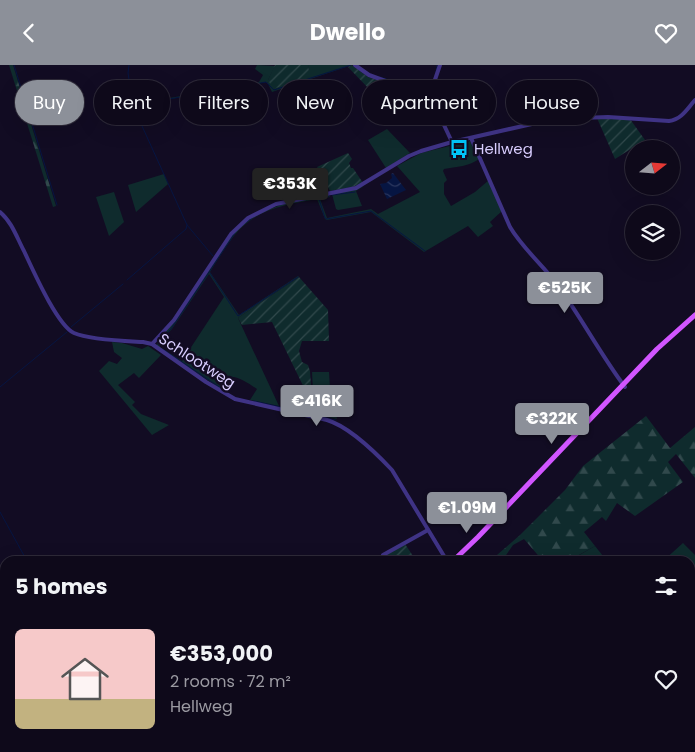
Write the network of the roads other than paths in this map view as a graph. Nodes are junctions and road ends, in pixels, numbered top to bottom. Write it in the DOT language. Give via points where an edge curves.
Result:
graph roads {
  1 [pos="355,65"];
  2 [pos="440,65"];
  3 [pos="383,80"];
  4 [pos="435,80"];
  5 [pos="695,100"];
  6 [pos="443,125"];
  7 [pos="472,138"];
  8 [pos="452,142"];
  9 [pos="0,212"];
  10 [pos="695,315"];
  11 [pos="152,344"];
  12 [pos="624,385"];
  13 [pos="428,530"];
  14 [pos="384,556"];
  15 [pos="444,556"];
  16 [pos="458,556"];
  1 -- 3 [label="street"];
  2 -- 4 [label="street"];
  5 -- 7 [label="street" via="676,120 554,119"];
  6 -- 8 [label="street"];
  7 -- 8 [label="street"];
  7 -- 12 [label="street" via="516,237 558,286"];
  8 -- 11 [label="street" via="409,156 356,188 285,201 248,218 231,234 174,321"];
  9 -- 11 [label="street, Schlootweg" via="67,328 87,336"];
  10 -- 12 [label="main road" via="665,341"];
  11 -- 13 [label="street, Schlootweg" via="235,399 340,425 382,458"];
  12 -- 16 [label="main road"];
  13 -- 14 [label="street"];
  13 -- 15 [label="street, Schlootweg"];
}
